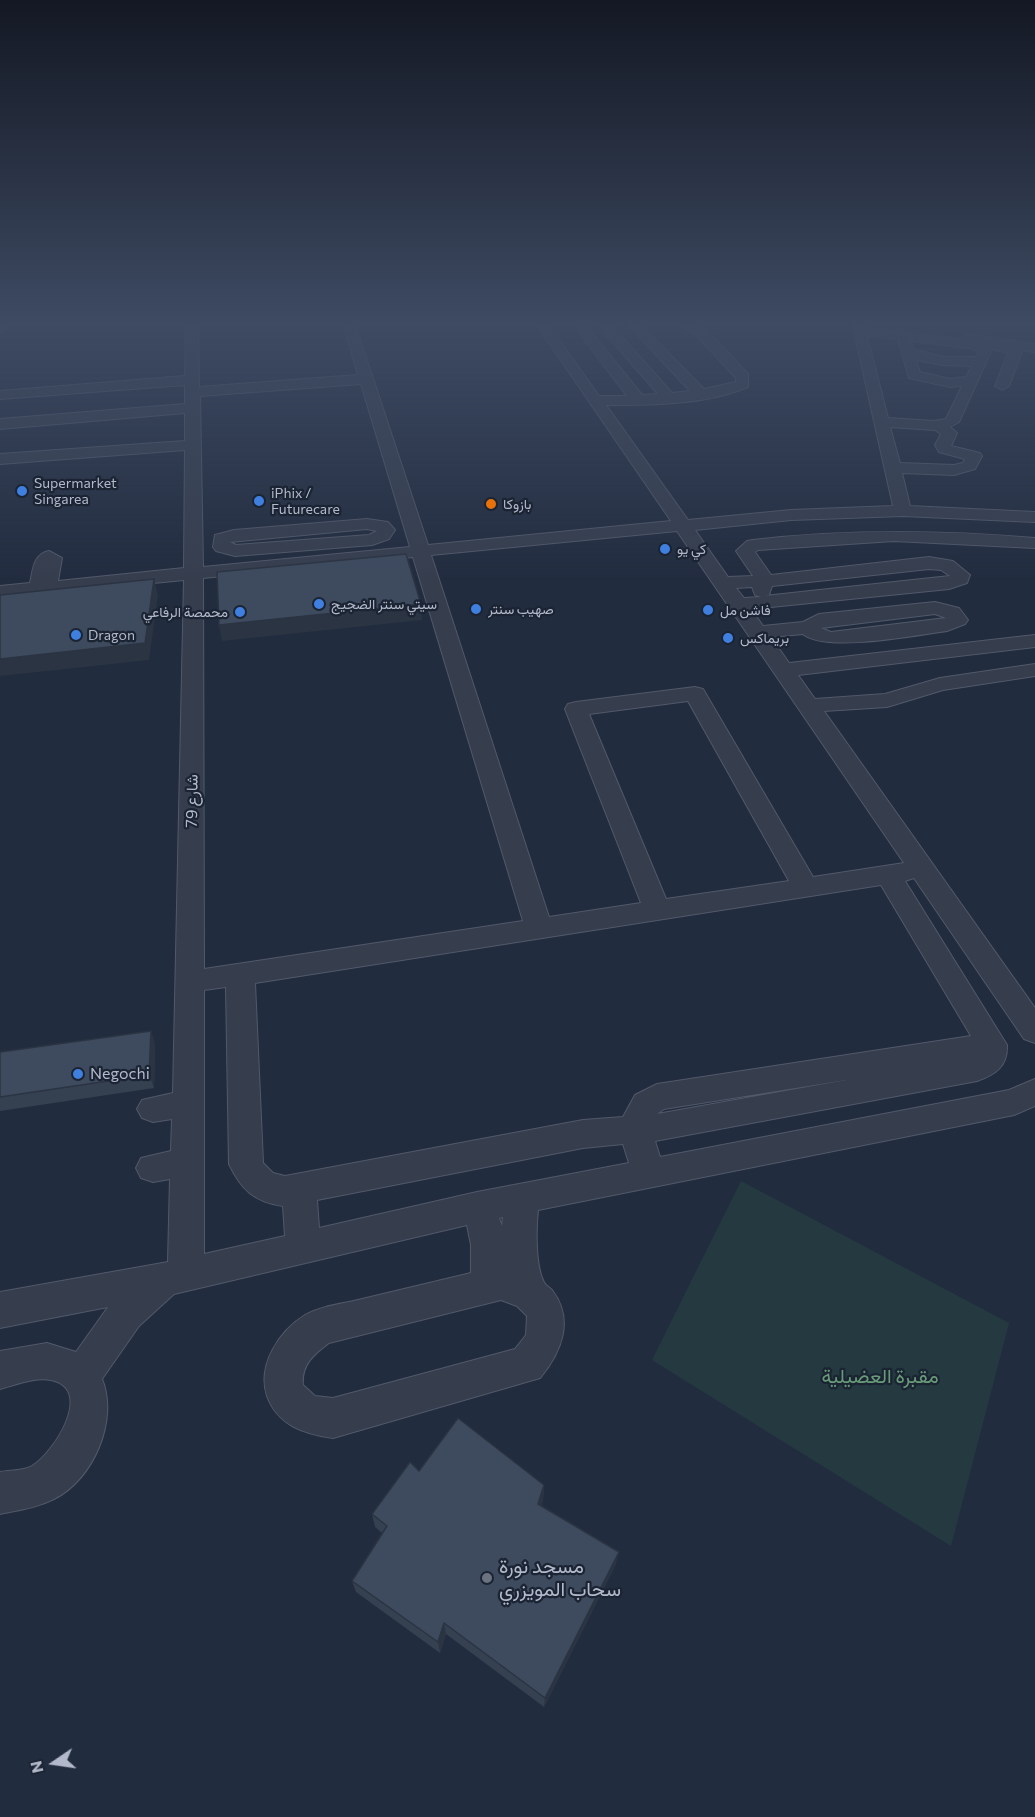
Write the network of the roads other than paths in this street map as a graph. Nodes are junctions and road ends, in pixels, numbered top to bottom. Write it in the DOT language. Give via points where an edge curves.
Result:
graph roads {
  1 [pos="76,412"];
  2 [pos="192,412"];
  3 [pos="376,412"];
  4 [pos="602,412"];
  5 [pos="880,412"];
  6 [pos="957,412"];
  7 [pos="883,422"];
  8 [pos="0,424"];
  9 [pos="939,426"];
  10 [pos="193,445"];
  11 [pos="0,459"];
  12 [pos="894,468"];
  13 [pos="903,511"];
  14 [pos="1035,517"];
  15 [pos="681,526"];
  16 [pos="1035,543"];
  17 [pos="420,551"];
  18 [pos="747,554"];
  19 [pos="287,555"];
  20 [pos="703,556"];
  21 [pos="194,572"];
  22 [pos="766,581"];
  23 [pos="721,583"];
  24 [pos="0,592"];
  25 [pos="781,600"];
  26 [pos="736,605"];
  27 [pos="816,632"];
  28 [pos="761,639"];
  29 [pos="1035,641"];
  30 [pos="783,670"];
  31 [pos="1035,670"];
  32 [pos="810,710"];
  33 [pos="922,870"];
  34 [pos="888,875"];
  35 [pos="806,887"];
  36 [pos="657,910"];
  37 [pos="539,928"];
  38 [pos="240,974"];
  39 [pos="190,982"];
  40 [pos="1035,1031"];
  41 [pos="1035,1092"];
  42 [pos="188,1102"];
  43 [pos="153,1108"];
  44 [pos="636,1130"];
  45 [pos="188,1162"];
  46 [pos="153,1168"];
  47 [pos="649,1173"];
  48 [pos="299,1188"];
  49 [pos="523,1198"];
  50 [pos="477,1207"];
  51 [pos="303,1248"];
  52 [pos="174,1278"];
  53 [pos="487,1286"];
  54 [pos="529,1291"];
  55 [pos="0,1310"];
  56 [pos="0,1370"];
  57 [pos="82,1379"];
  58 [pos="0,1493"];
  1 -- 8 [label="street"];
  2 -- 10 [label="street, شارع 79"];
  3 -- 17 [label="street"];
  4 -- 15 [label="street"];
  5 -- 7 [label="street"];
  6 -- 9 [label="street" via="952,422"];
  7 -- 9 [label="street"];
  7 -- 12 [label="street"];
  9 -- 12 [label="street" via="949,433 945,449 974,457 969,466 959,470"];
  10 -- 11 [label="street"];
  10 -- 21 [label="street, شارع 79"];
  12 -- 13 [label="street"];
  13 -- 14 [label="street"];
  13 -- 15 [label="street" via="791,515"];
  15 -- 17 [label="street"];
  15 -- 20 [label="street"];
  16 -- 18 [label="street" via="875,536 763,543 748,546"];
  17 -- 19 [label="street"];
  17 -- 37 [label="street"];
  18 -- 20 [label="street"];
  18 -- 22 [label="street"];
  19 -- 19 [label="street" via="372,540 386,530 368,524 234,535 220,543 235,551"];
  19 -- 21 [label="street"];
  20 -- 23 [label="street"];
  21 -- 24 [label="street"];
  21 -- 39 [label="street, شارع 79"];
  22 -- 23 [label="street"];
  22 -- 25 [label="street" via="762,592"];
  22 -- 25 [label="street" via="929,563 946,565 961,575 949,584"];
  23 -- 26 [label="street"];
  25 -- 26 [label="street"];
  26 -- 28 [label="street"];
  27 -- 27 [label="street" via="947,626 958,620 952,612 935,608 819,620"];
  27 -- 28 [label="street"];
  28 -- 30 [label="street"];
  29 -- 30 [label="street"];
  30 -- 32 [label="street"];
  31 -- 32 [label="street" via="940,684 886,700"];
  32 -- 33 [label="street"];
  33 -- 34 [label="street"];
  33 -- 40 [label="street"];
  34 -- 35 [label="street"];
  34 -- 44 [label="street" via="992,1045 990,1060 977,1069"];
  35 -- 36 [label="street"];
  35 -- 36 [label="street" via="695,694 576,709"];
  36 -- 37 [label="street"];
  37 -- 38 [label="street"];
  38 -- 39 [label="street"];
  38 -- 48 [label="street" via="246,1164 259,1184 278,1190"];
  39 -- 42 [label="street, شارع 79"];
  41 -- 47 [label="street" via="1014,1102"];
  42 -- 43 [label="street"];
  42 -- 45 [label="street, شارع 79"];
  44 -- 47 [label="street"];
  44 -- 48 [label="street" via="583,1134"];
  45 -- 46 [label="street"];
  45 -- 52 [label="street, شارع 79"];
  47 -- 49 [label="street"];
  48 -- 51 [label="street"];
  49 -- 50 [label="street"];
  49 -- 54 [label="street" via="519,1253"];
  50 -- 51 [label="street"];
  50 -- 53 [label="street" via="491,1252"];
  51 -- 52 [label="street"];
  52 -- 55 [label="street"];
  52 -- 57 [label="street" via="137,1300 115,1323"];
  53 -- 54 [label="street" via="501,1282"];
  53 -- 54 [label="street" via="320,1327 304,1336 291,1348 284,1365 283,1382 288,1398 299,1411 315,1418 333,1418 526,1365 541,1348 547,1327 545,1313"];
  56 -- 57 [label="street" via="37,1361 55,1362"];
  57 -- 58 [label="street" via="90,1409 81,1443 70,1459 40,1485"];
}
